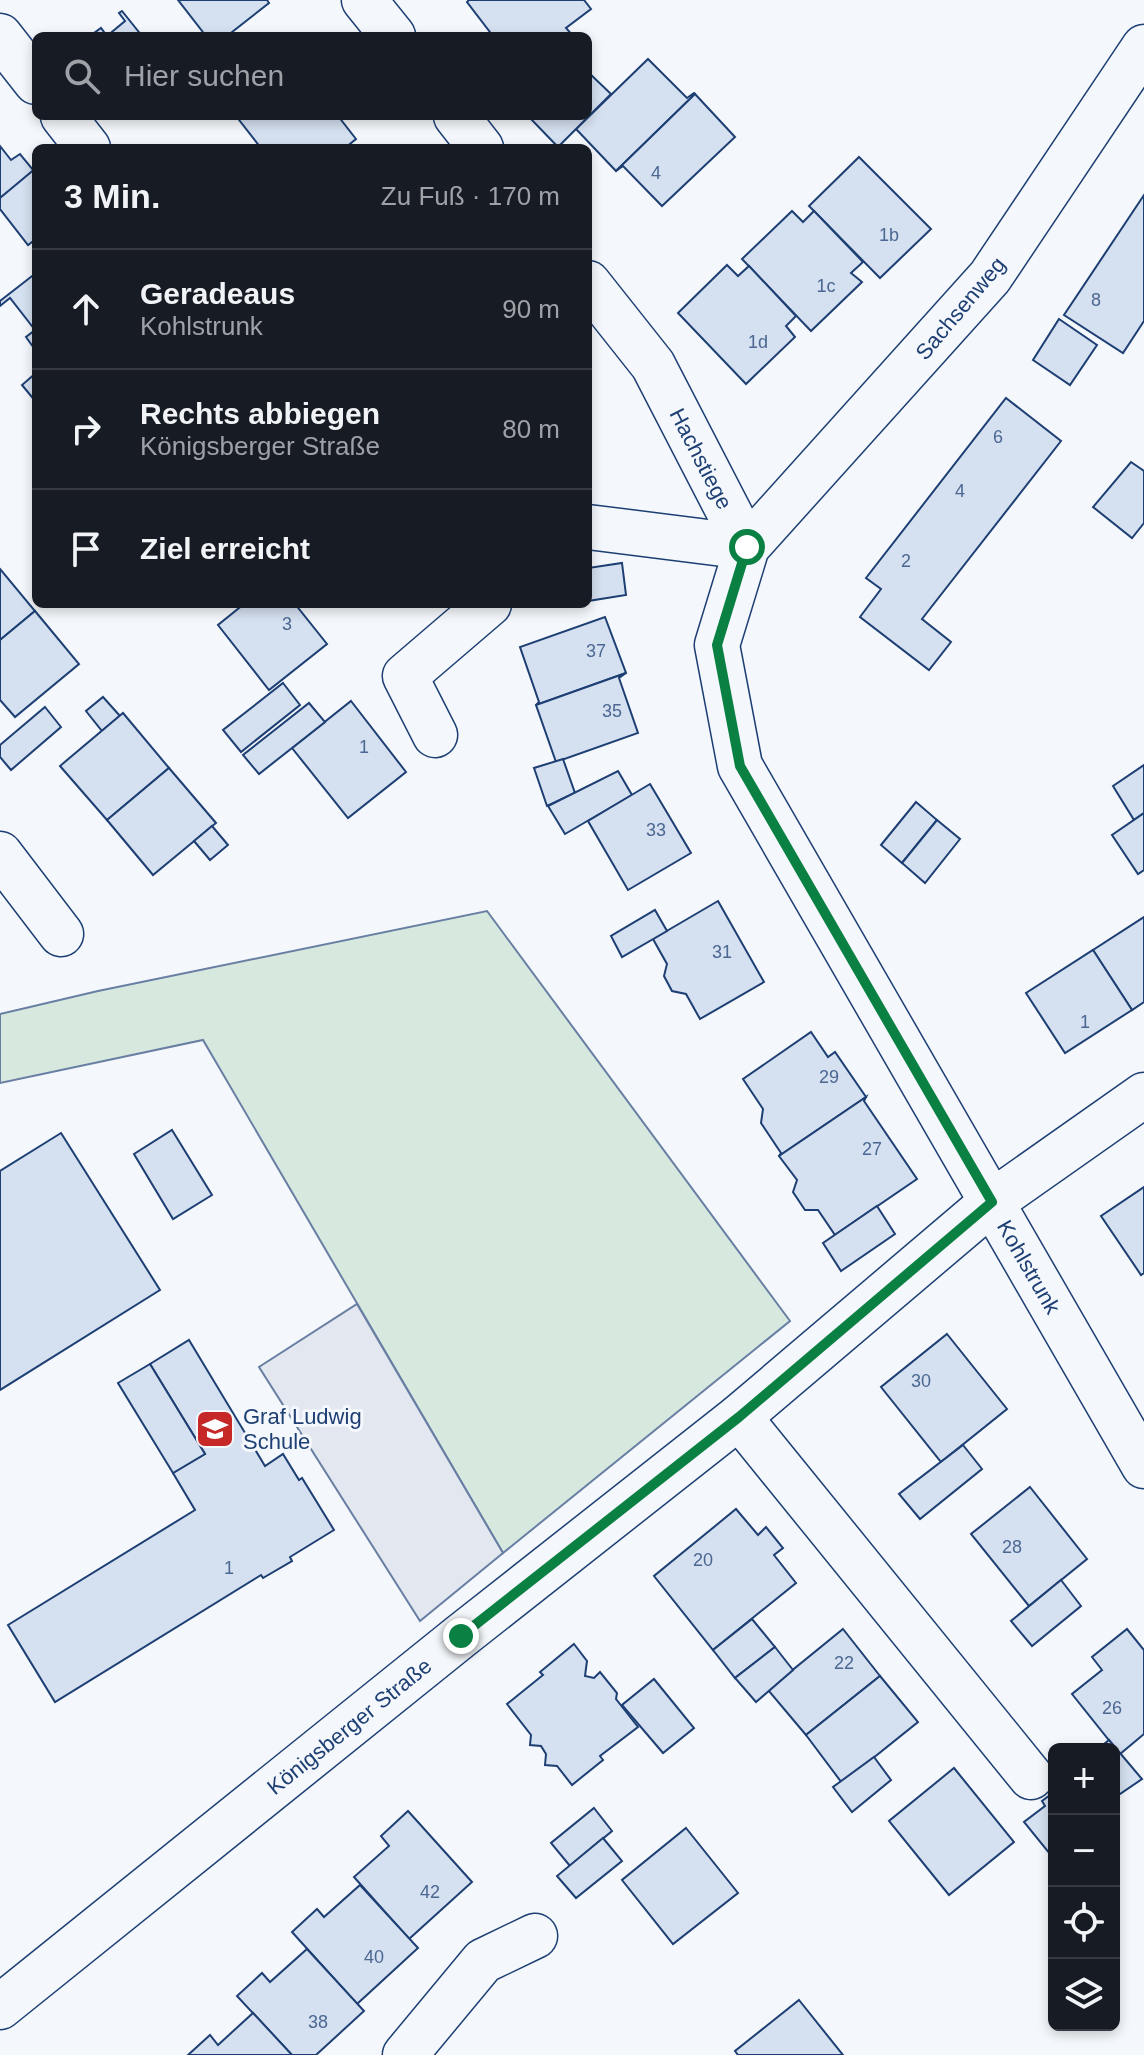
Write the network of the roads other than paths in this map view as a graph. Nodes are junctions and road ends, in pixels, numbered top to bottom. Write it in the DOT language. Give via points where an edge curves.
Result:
graph roads {
  1 [pos="364,0"];
  2 [pos="390,32"];
  3 [pos="0,36"];
  4 [pos="1144,47"];
  5 [pos="32,77"];
  6 [pos="66,120"];
  7 [pos="459,120"];
  8 [pos="85,144"];
  9 [pos="478,144"];
  10 [pos="592,288"];
  11 [pos="592,528"];
  12 [pos="747,547"];
  13 [pos="484,608"];
  14 [pos="435,735"];
  15 [pos="0,854"];
  16 [pos="61,934"];
  17 [pos="1144,1095"];
  18 [pos="992,1202"];
  19 [pos="739,1417"];
  20 [pos="1144,1466"];
  21 [pos="1031,1777"];
  22 [pos="535,1936"];
  23 [pos="0,2007"];
  24 [pos="405,2055"];
  1 -- 2 [label="street"];
  3 -- 5 [label="street"];
  4 -- 12 [label="street, Sachsenweg" via="990,277"];
  6 -- 8 [label="street"];
  7 -- 9 [label="street"];
  10 -- 12 [label="street, Hachstiege" via="653,365"];
  11 -- 12 [label="street, Hachstiege"];
  12 -- 18 [label="street, Kohlstrunk" via="717,645 740,766"];
  13 -- 14 [label="street" via="405,676"];
  15 -- 16 [label="street"];
  17 -- 18 [label="street, Königsberger Straße"];
  18 -- 19 [label="street, Königsberger Straße"];
  18 -- 20 [label="street, Kohlstrunk"];
  19 -- 21 [label="street"];
  19 -- 23 [label="street, Königsberger Straße"];
  22 -- 24 [label="street" via="483,1961"];
}
